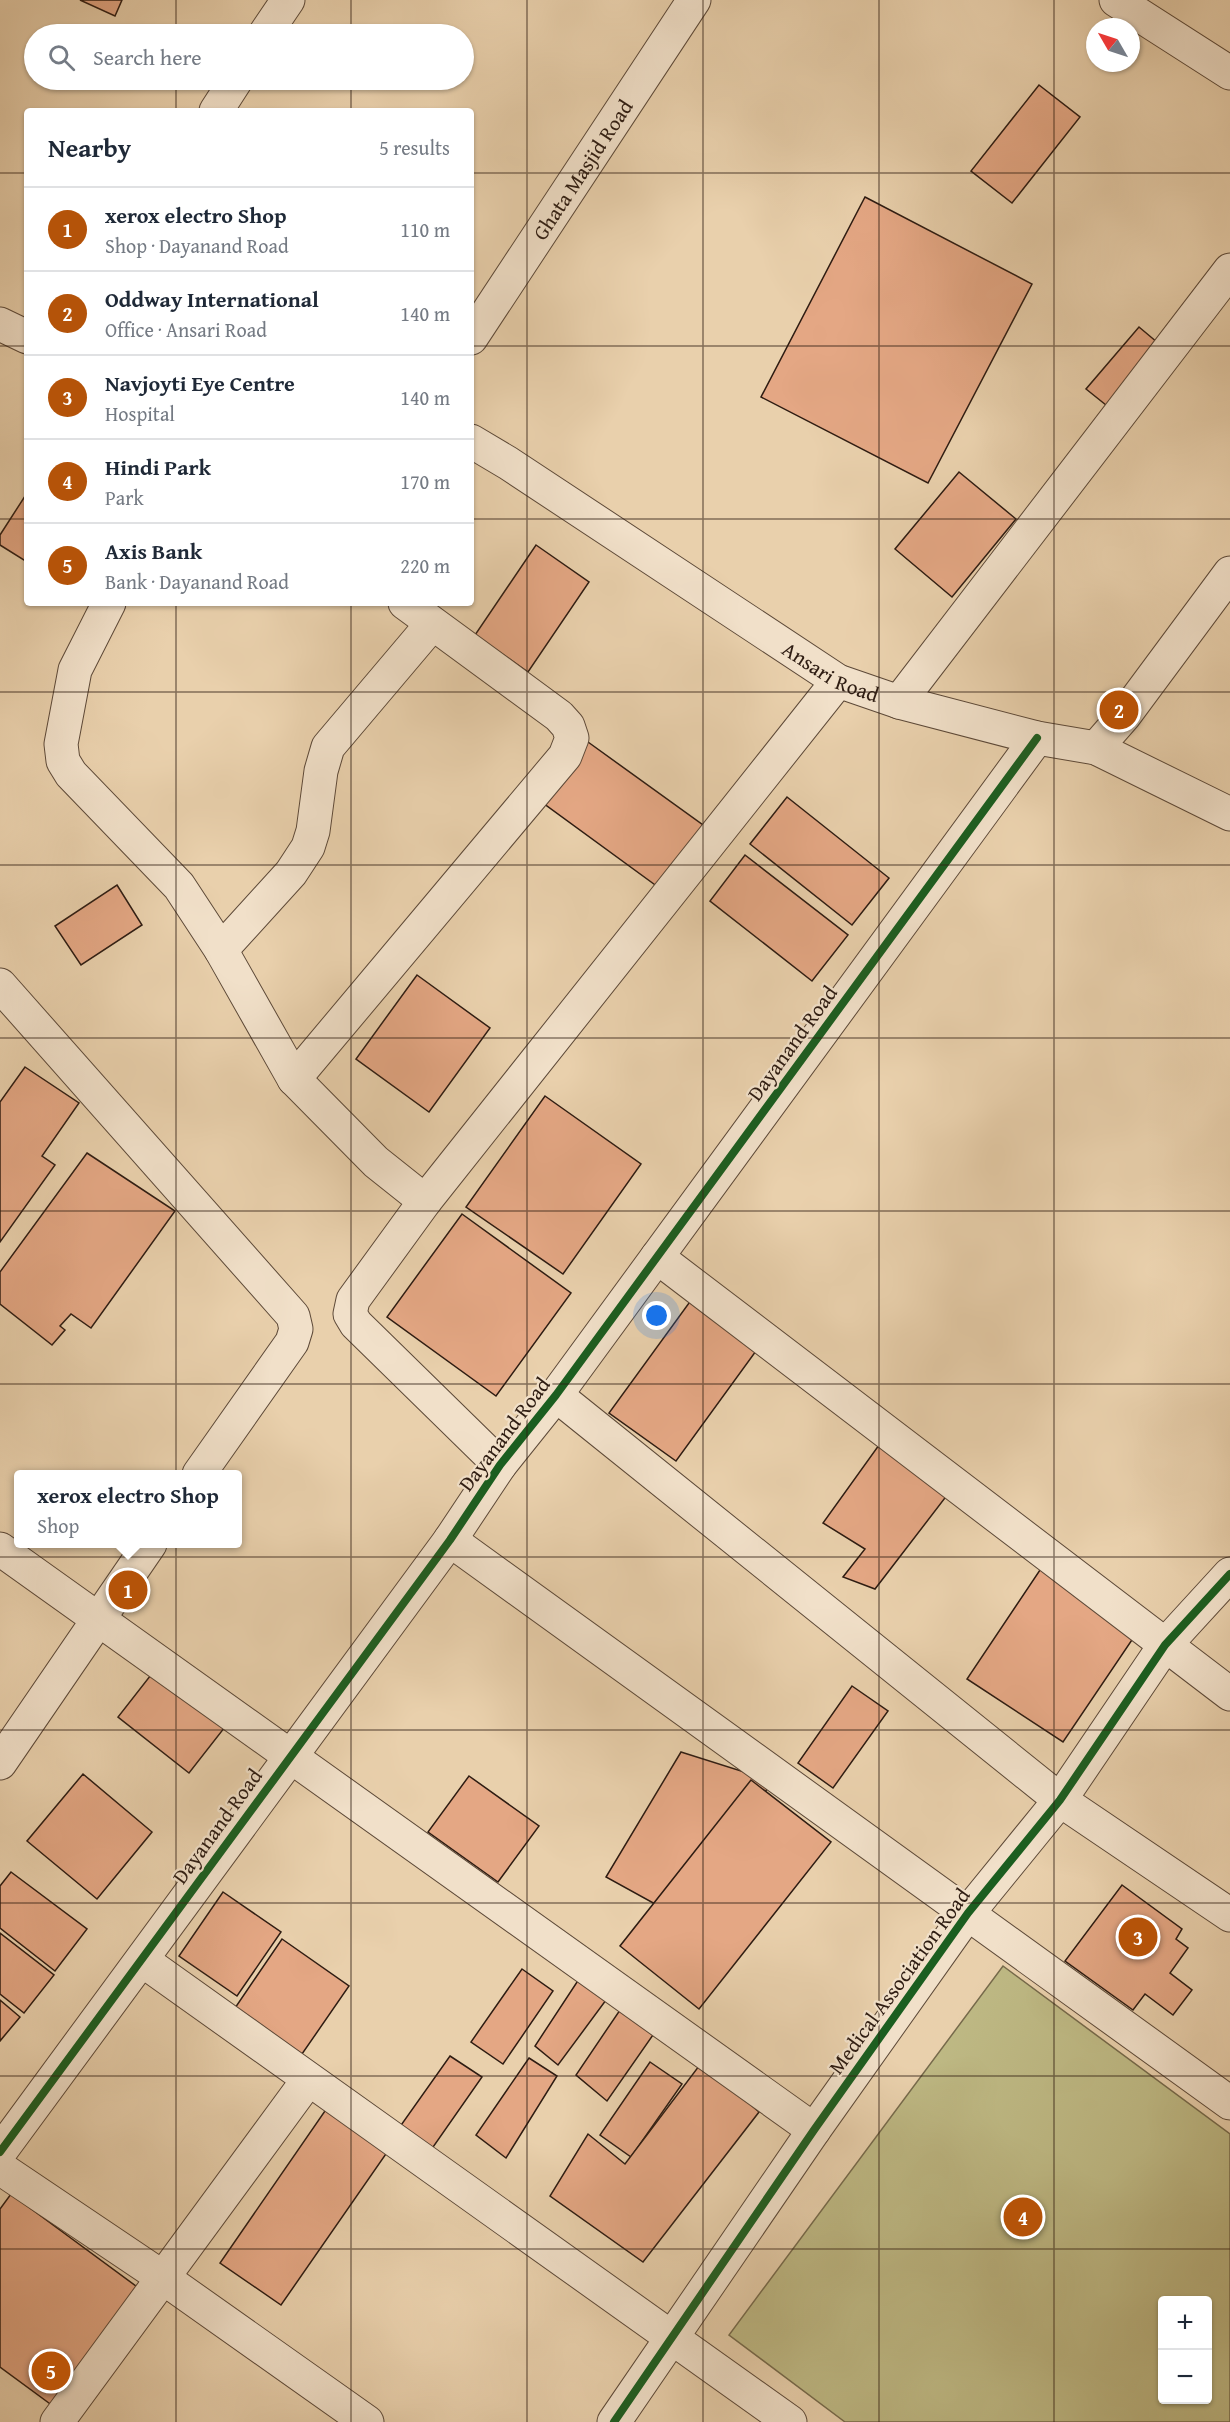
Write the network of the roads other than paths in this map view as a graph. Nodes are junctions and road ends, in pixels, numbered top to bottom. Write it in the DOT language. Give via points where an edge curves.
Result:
graph roads {
  1 [pos="288,0"];
  2 [pos="694,0"];
  3 [pos="1116,0"];
  4 [pos="272,24"];
  5 [pos="1230,73"];
  6 [pos="230,90"];
  7 [pos="218,108"];
  8 [pos="1230,270"];
  9 [pos="0,324"];
  10 [pos="474,333"];
  11 [pos="24,336"];
  12 [pos="474,443"];
  13 [pos="1230,573"];
  14 [pos="107,606"];
  15 [pos="409,606"];
  16 [pos="432,624"];
  17 [pos="838,681"];
  18 [pos="899,702"];
  19 [pos="1037,738"];
  20 [pos="1096,748"];
  21 [pos="1227,807"];
  22 [pos="221,950"];
  23 [pos="0,985"];
  24 [pos="294,1079"];
  25 [pos="425,1201"];
  26 [pos="657,1257"];
  27 [pos="556,1395"];
  28 [pos="500,1465"];
  29 [pos="202,1470"];
  30 [pos="450,1540"];
  31 [pos="147,1548"];
  32 [pos="0,1549"];
  33 [pos="1230,1574"];
  34 [pos="97,1619"];
  35 [pos="1165,1645"];
  36 [pos="1230,1694"];
  37 [pos="290,1757"];
  38 [pos="0,1763"];
  39 [pos="1060,1800"];
  40 [pos="968,1913"];
  41 [pos="1230,1916"];
  42 [pos="142,1960"];
  43 [pos="308,2080"];
  44 [pos="1230,2103"];
  45 [pos="814,2130"];
  46 [pos="0,2152"];
  47 [pos="0,2168"];
  48 [pos="162,2277"];
  49 [pos="673,2336"];
  50 [pos="57,2422"];
  51 [pos="367,2422"];
  52 [pos="614,2422"];
  53 [pos="790,2422"];
  1 -- 4 [label="street"];
  2 -- 10 [label="street, Ghata Masjid Road"];
  3 -- 5 [label="street"];
  6 -- 7 [label="street"];
  8 -- 18 [label="street"];
  9 -- 11 [label="street"];
  12 -- 17 [label="street, Ansari Road"];
  13 -- 20 [label="street" via="1125,716"];
  14 -- 22 [label="street" via="75,670 61,744 63,761 179,886"];
  15 -- 16 [label="street"];
  16 -- 22 [label="street" via="328,747 308,847 291,873"];
  16 -- 24 [label="street" via="559,716 572,738 565,756"];
  17 -- 18 [label="street, Ansari Road"];
  17 -- 25 [label="street"];
  18 -- 19 [label="street, Ansari Road"];
  19 -- 20 [label="street, Ansari Road"];
  19 -- 26 [label="street, Dayanand Road"];
  20 -- 21 [label="street, Ansari Road"];
  22 -- 24 [label="street"];
  23 -- 29 [label="street" via="293,1316 296,1329 292,1342"];
  24 -- 25 [label="street" via="376,1162"];
  25 -- 28 [label="street" via="353,1300 350,1314"];
  26 -- 27 [label="street, Dayanand Road"];
  26 -- 35 [label="street"];
  27 -- 28 [label="street, Dayanand Road"];
  27 -- 39 [label="street"];
  28 -- 30 [label="street, Dayanand Road"];
  30 -- 37 [label="street, Dayanand Road"];
  30 -- 40 [label="street"];
  31 -- 34 [label="street"];
  32 -- 34 [label="street"];
  33 -- 35 [label="street, Medical Association Road"];
  34 -- 37 [label="street"];
  34 -- 38 [label="street"];
  35 -- 36 [label="street"];
  35 -- 39 [label="street, Medical Association Road"];
  37 -- 42 [label="street, Dayanand Road"];
  37 -- 45 [label="street"];
  39 -- 40 [label="street, Medical Association Road"];
  39 -- 41 [label="street"];
  40 -- 44 [label="street"];
  40 -- 45 [label="street, Medical Association Road"];
  42 -- 43 [label="street"];
  42 -- 46 [label="street, Dayanand Road"];
  43 -- 48 [label="street"];
  43 -- 49 [label="street"];
  45 -- 49 [label="street, Medical Association Road"];
  47 -- 48 [label="street"];
  48 -- 50 [label="street"];
  48 -- 51 [label="street"];
  49 -- 52 [label="street, Medical Association Road"];
  49 -- 53 [label="street"];
}
